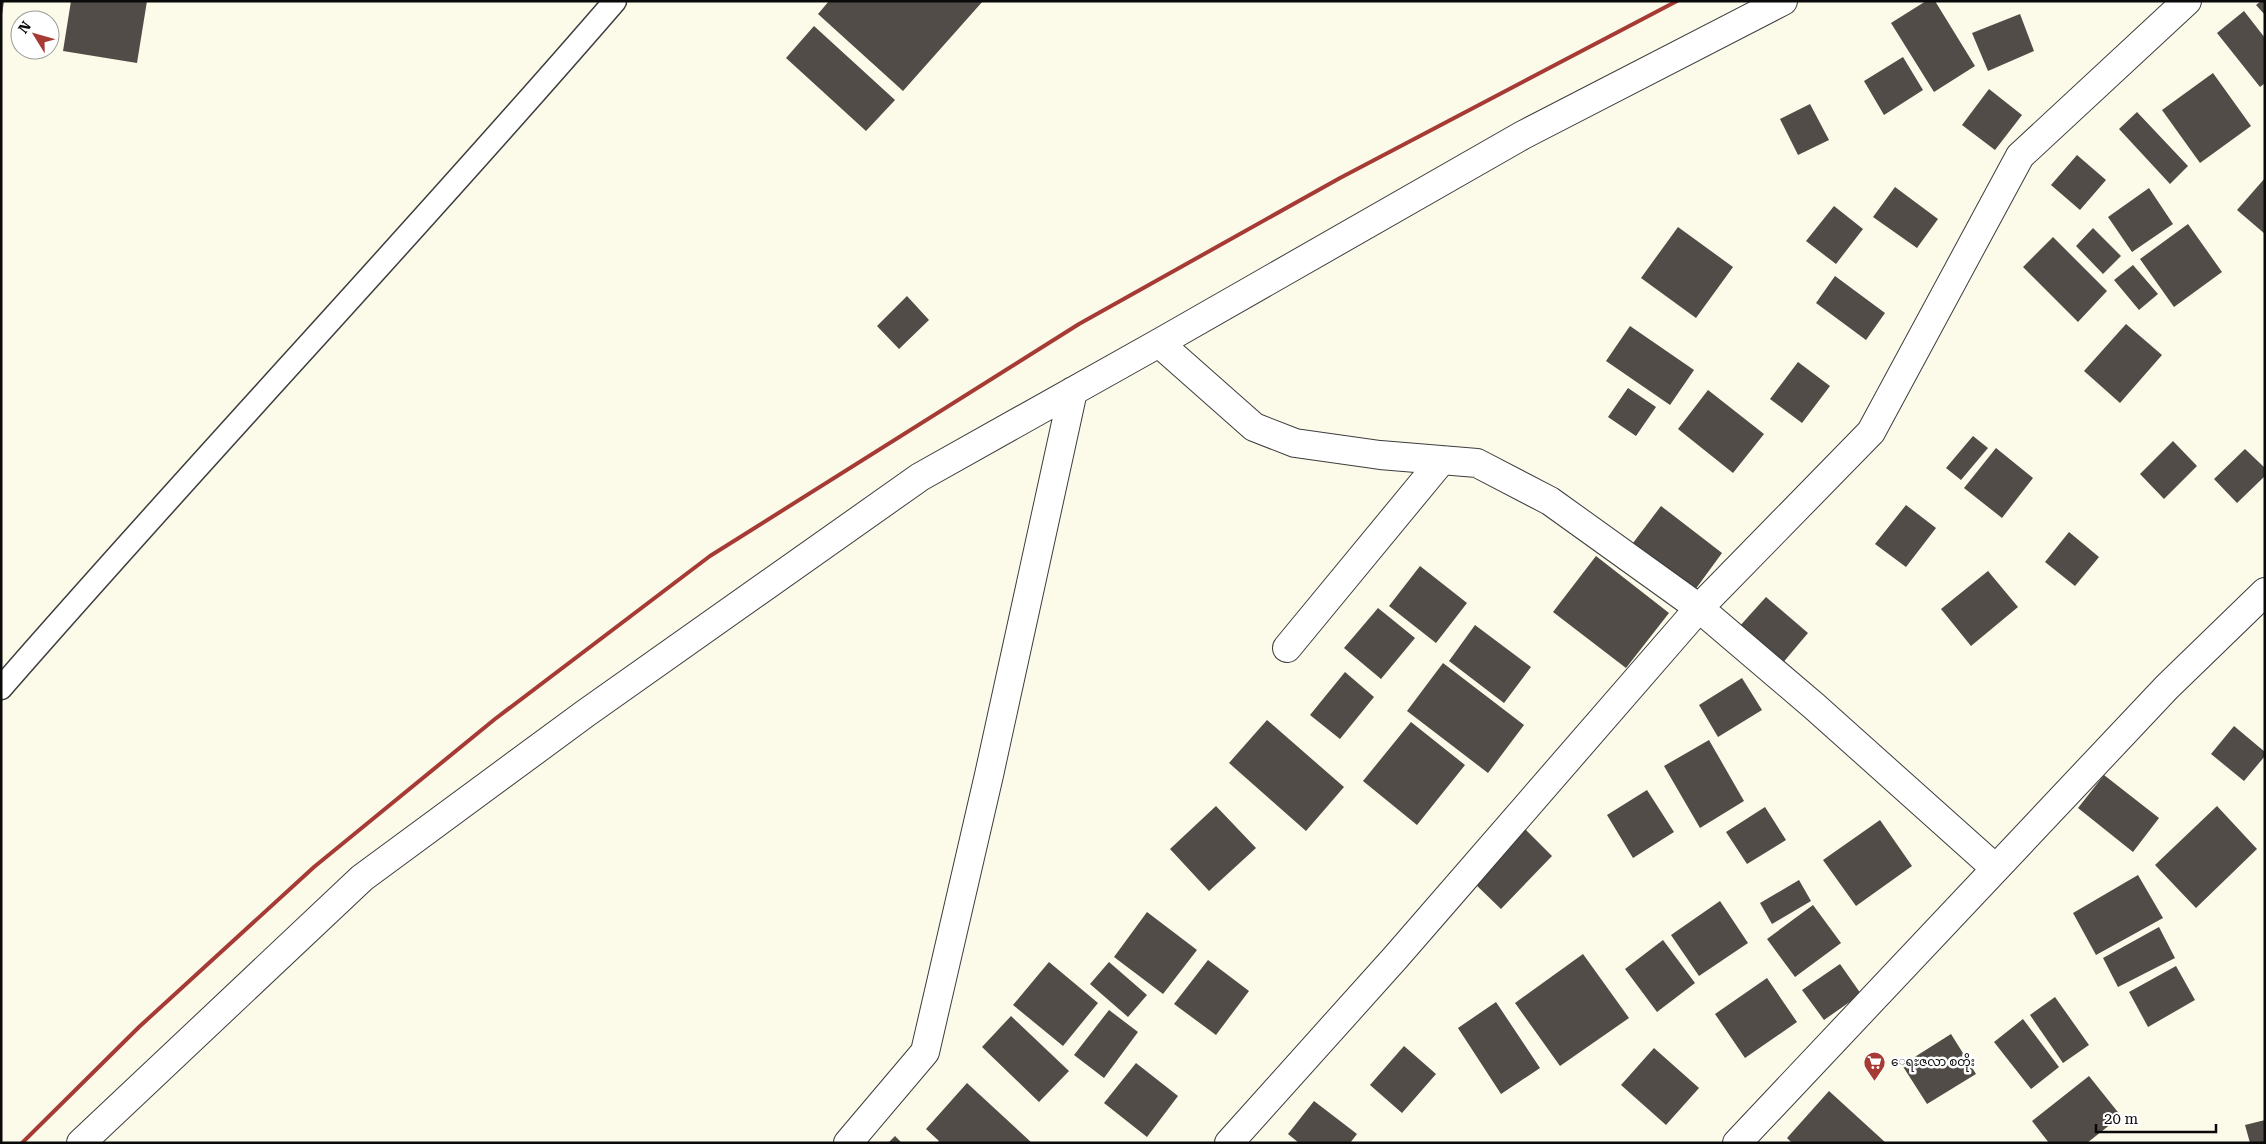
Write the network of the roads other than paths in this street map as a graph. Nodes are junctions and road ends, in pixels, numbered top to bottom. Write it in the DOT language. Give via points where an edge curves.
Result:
graph roads {
  1 [pos="615,1"];
  2 [pos="1783,1"];
  3 [pos="2187,1"];
  4 [pos="1159,343"];
  5 [pos="1074,391"];
  6 [pos="1442,460"];
  7 [pos="2265,592"];
  8 [pos="1699,608"];
  9 [pos="1287,648"];
  10 [pos="1,688"];
  11 [pos="1995,868"];
  12 [pos="81,1143"];
  13 [pos="848,1143"];
  14 [pos="1229,1143"];
  15 [pos="1737,1143"];
  1 -- 10 [label="lane" via="514,119 116,556"];
  2 -- 4 [label="street" via="1522,135"];
  3 -- 8 [label="street" via="2020,156 1870,432"];
  4 -- 5 [label="street"];
  4 -- 6 [label="street" via="1254,427 1295,443"];
  5 -- 12 [label="street" via="920,477 586,713 362,878"];
  5 -- 13 [label="street" via="925,1052"];
  6 -- 8 [label="street" via="1476,463 1550,501"];
  6 -- 9 [label="street"];
  7 -- 11 [label="street" via="2167,687"];
  8 -- 11 [label="street"];
  8 -- 14 [label="street" via="1396,957"];
  11 -- 15 [label="street"];
}
